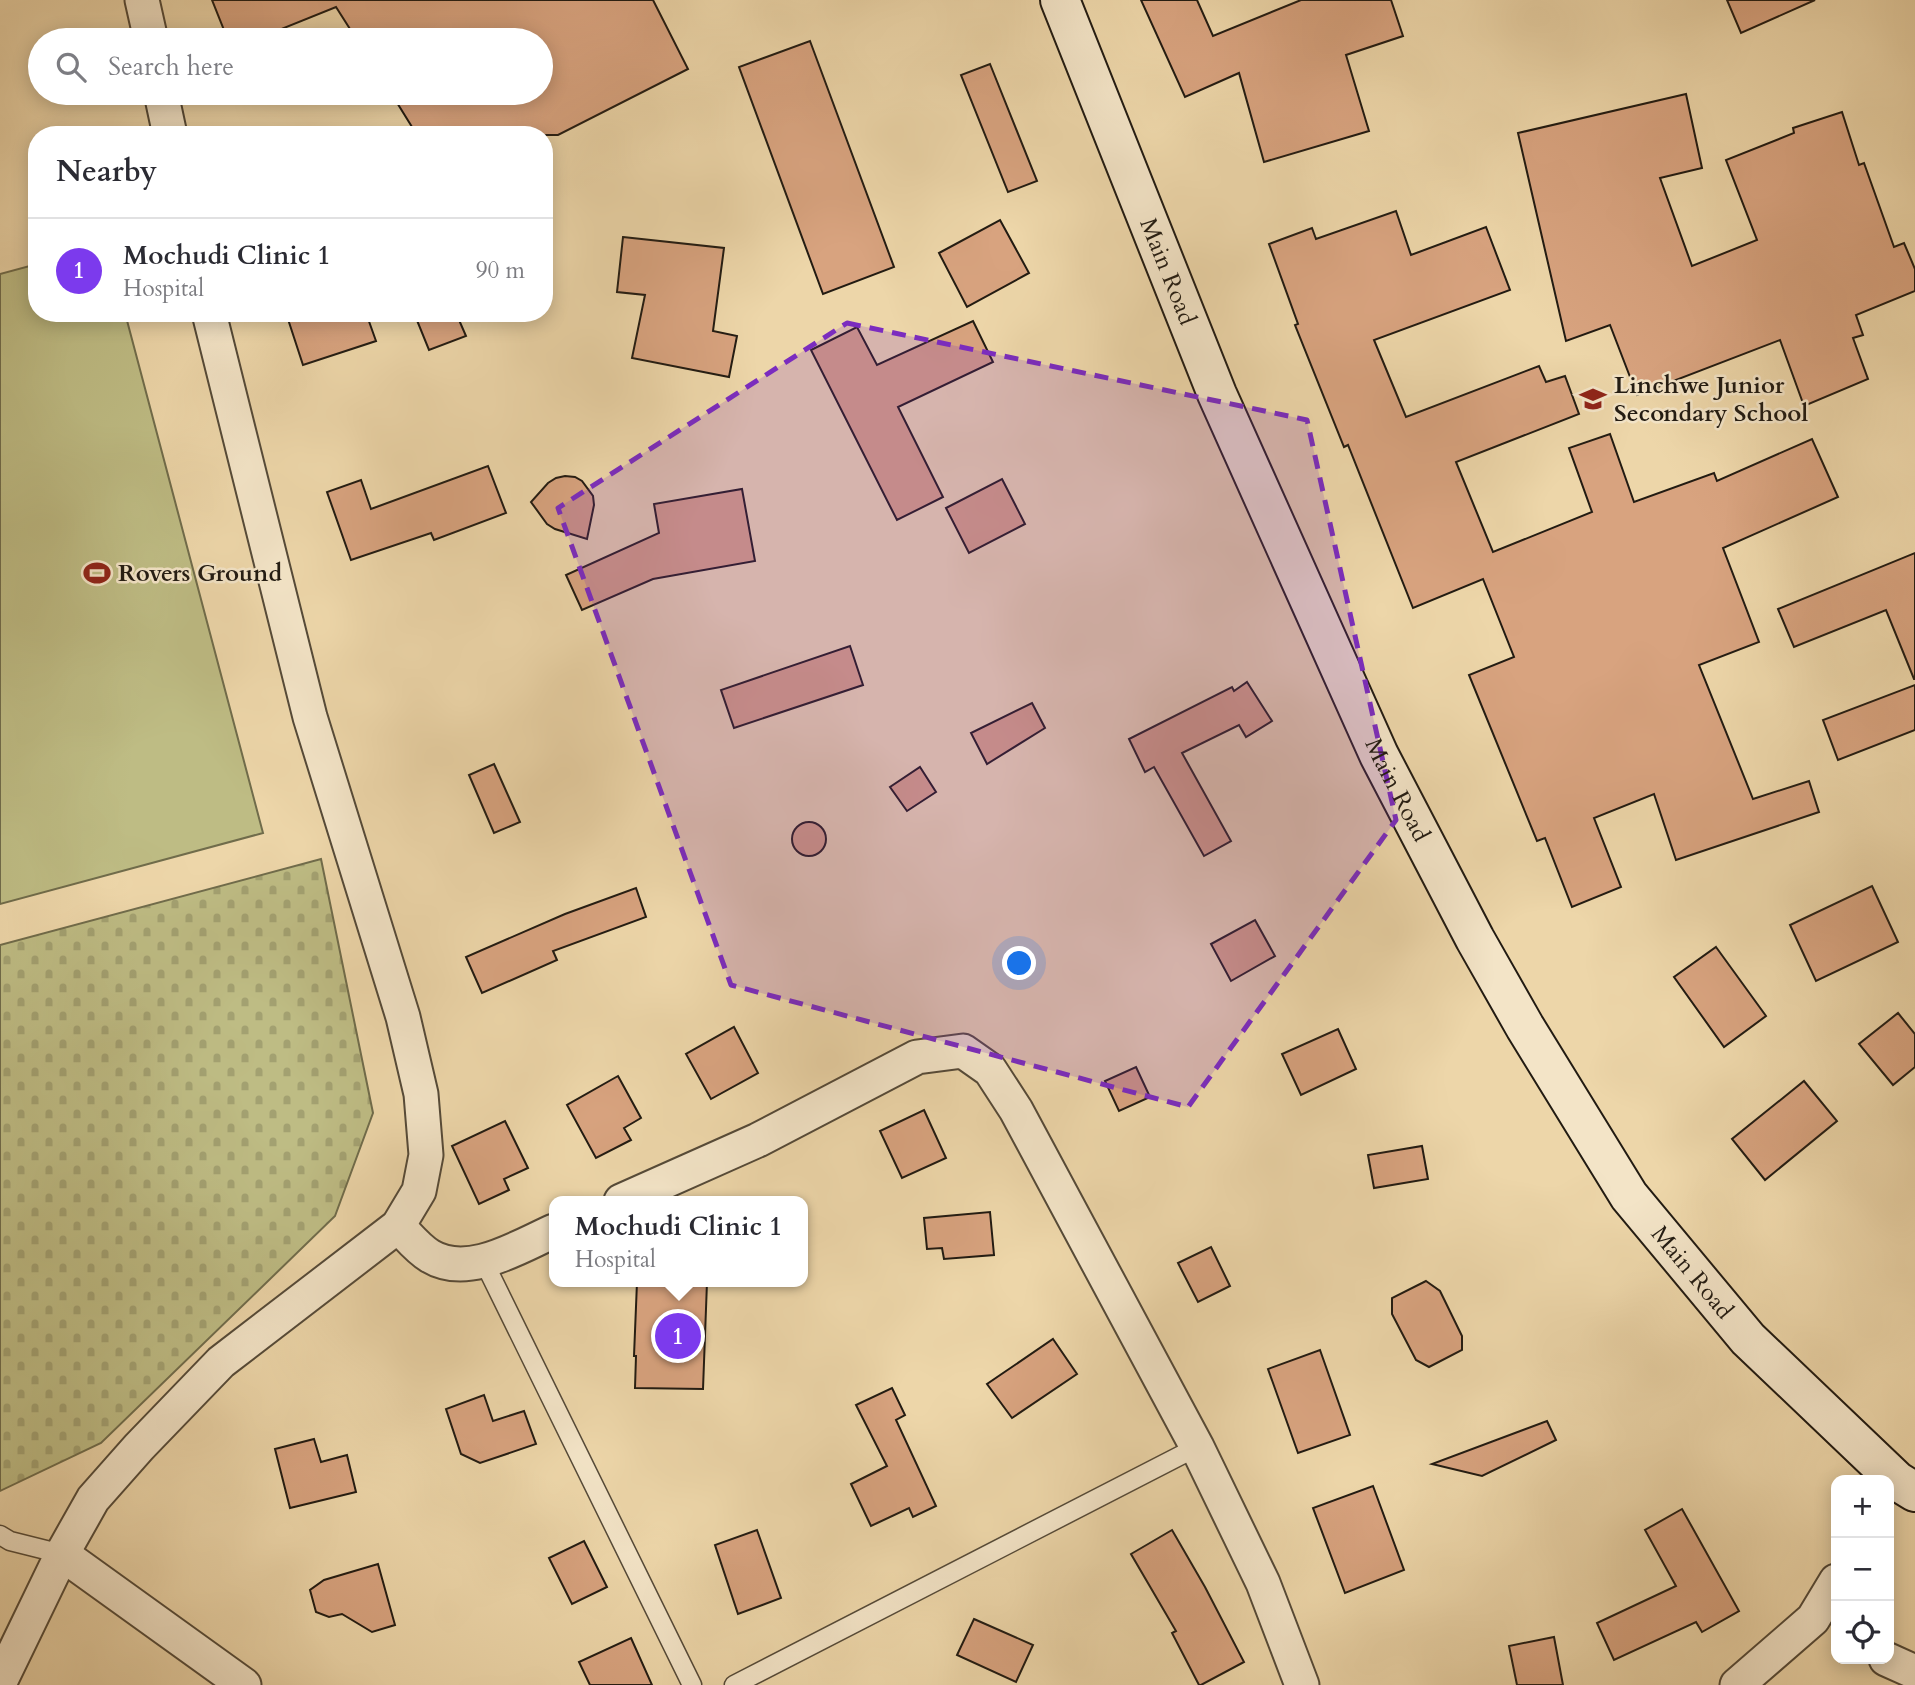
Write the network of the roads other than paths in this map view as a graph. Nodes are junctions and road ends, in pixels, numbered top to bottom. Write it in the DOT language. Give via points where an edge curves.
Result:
graph roads {
  1 [pos="142,0"];
  2 [pos="1060,0"];
  3 [pos="148,28"];
  4 [pos="164,105"];
  5 [pos="168,126"];
  6 [pos="211,322"];
  7 [pos="632,1196"];
  8 [pos="398,1226"];
  9 [pos="549,1233"];
  10 [pos="484,1262"];
  11 [pos="1197,1447"];
  12 [pos="1900,1489"];
  13 [pos="0,1535"];
  14 [pos="62,1554"];
  15 [pos="1831,1601"];
  16 [pos="1825,1625"];
  17 [pos="1894,1663"];
  18 [pos="1915,1672"];
  19 [pos="0,1682"];
  20 [pos="244,1685"];
  21 [pos="692,1685"];
  22 [pos="734,1685"];
  23 [pos="1302,1685"];
  24 [pos="1737,1685"];
  1 -- 3 [label="street"];
  2 -- 12 [label="main road, Main Road" via="1217,394 1379,755 1487,961 1629,1196 1748,1339"];
  4 -- 5 [label="street"];
  6 -- 8 [label="street" via="310,717 403,1017 421,1094 426,1154 419,1191"];
  7 -- 11 [label="street" via="758,1140 917,1057 963,1051 990,1070 1016,1110"];
  8 -- 10 [label="street" via="429,1256 453,1265"];
  8 -- 14 [label="street" via="221,1362 93,1499"];
  9 -- 10 [label="street"];
  10 -- 21 [label="lane"];
  11 -- 22 [label="lane"];
  11 -- 23 [label="street" via="1263,1583"];
  13 -- 14 [label="lane"];
  14 -- 19 [label="street"];
  14 -- 20 [label="street"];
  15 -- 16 [label="street"];
  16 -- 24 [label="street"];
  17 -- 18 [label="street"];
}
